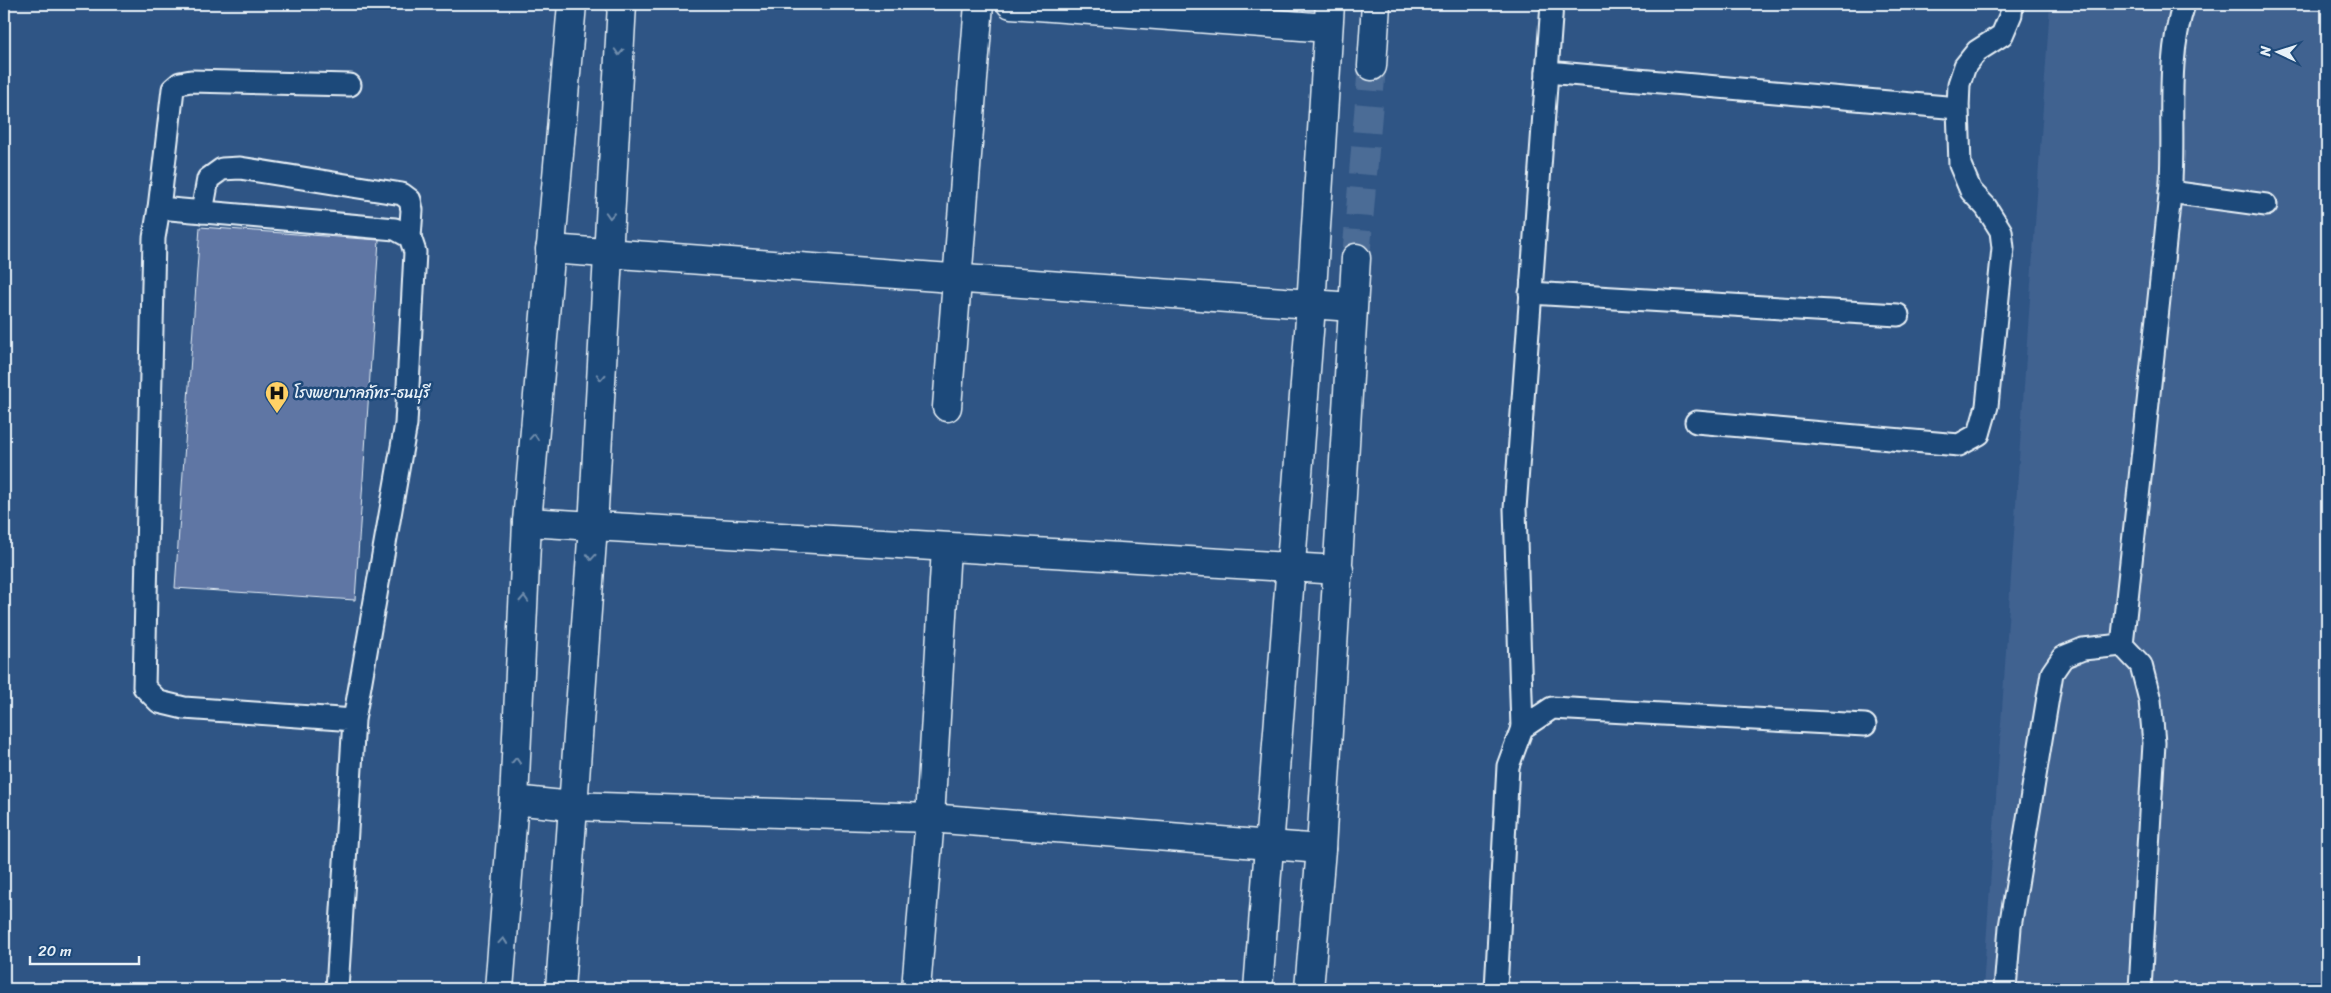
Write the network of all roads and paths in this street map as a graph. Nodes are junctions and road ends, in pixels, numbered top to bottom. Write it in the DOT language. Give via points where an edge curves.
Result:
graph roads {
  1 [pos="572,4"];
  2 [pos="622,4"];
  3 [pos="979,4"];
  4 [pos="1011,4"];
  5 [pos="1376,4"];
  6 [pos="1552,4"];
  7 [pos="2012,4"];
  8 [pos="2184,4"];
  9 [pos="1329,16"];
  10 [pos="1372,66"];
  11 [pos="1547,72"];
  12 [pos="350,85"];
  13 [pos="1958,108"];
  14 [pos="2170,192"];
  15 [pos="2266,205"];
  16 [pos="160,208"];
  17 [pos="202,212"];
  18 [pos="410,237"];
  19 [pos="550,249"];
  20 [pos="608,255"];
  21 [pos="1356,258"];
  22 [pos="958,277"];
  23 [pos="1530,293"];
  24 [pos="1311,306"];
  25 [pos="1352,307"];
  26 [pos="1898,315"];
  27 [pos="948,407"];
  28 [pos="1696,422"];
  29 [pos="527,522"];
  30 [pos="593,526"];
  31 [pos="946,548"];
  32 [pos="1291,569"];
  33 [pos="1338,570"];
  34 [pos="2122,645"];
  35 [pos="354,720"];
  36 [pos="1865,726"];
  37 [pos="1522,728"];
  38 [pos="514,800"];
  39 [pos="572,806"];
  40 [pos="930,818"];
  41 [pos="1269,846"];
  42 [pos="1322,849"];
  43 [pos="337,989"];
  44 [pos="499,989"];
  45 [pos="560,989"];
  46 [pos="916,989"];
  47 [pos="1258,989"];
  48 [pos="1309,989"];
  49 [pos="1496,989"];
  50 [pos="2005,989"];
  51 [pos="2140,989"];
  1 -- 19 [label="street"];
  2 -- 20 [label="street, one-way"];
  3 -- 22 [label="street"];
  4 -- 9 [label="street"];
  5 -- 10 [label="street"];
  6 -- 11 [label="lane"];
  7 -- 13 [label="lane" via="2002,35 1977,51 1965,66 1959,84"];
  8 -- 14 [label="lane" via="2173,58"];
  9 -- 24 [label="street"];
  11 -- 13 [label="lane"];
  11 -- 23 [label="lane"];
  12 -- 16 [label="lane" via="180,83 173,89"];
  13 -- 28 [label="lane" via="1960,165 1971,191 2001,231 2003,248 1987,406 1979,434 1959,445"];
  14 -- 15 [label="lane"];
  14 -- 34 [label="lane"];
  16 -- 17 [label="lane"];
  16 -- 35 [label="lane" via="154,238 144,687 159,702 184,708"];
  17 -- 18 [label="lane" via="395,229"];
  17 -- 18 [label="lane" via="208,179 222,169 240,168 402,194 410,200 412,210"];
  18 -- 35 [label="lane" via="415,252 406,424"];
  19 -- 20 [label="street"];
  29 -- 19 [label="street, one-way"];
  20 -- 22 [label="street"];
  20 -- 30 [label="street, one-way"];
  21 -- 25 [label="street"];
  22 -- 24 [label="street"];
  22 -- 27 [label="street"];
  23 -- 26 [label="lane"];
  23 -- 37 [label="lane" via="1515,509"];
  24 -- 25 [label="street"];
  24 -- 32 [label="street"];
  25 -- 33 [label="street"];
  29 -- 30 [label="street"];
  38 -- 29 [label="street, one-way"];
  30 -- 31 [label="street"];
  30 -- 39 [label="street, one-way"];
  31 -- 32 [label="street"];
  31 -- 40 [label="street"];
  32 -- 33 [label="street"];
  32 -- 41 [label="street"];
  33 -- 42 [label="street"];
  34 -- 50 [label="lane" via="2083,649 2064,657 2052,673 2010,927"];
  34 -- 51 [label="lane" via="2141,665 2150,700 2154,743"];
  35 -- 43 [label="lane"];
  36 -- 37 [label="lane" via="1552,708"];
  37 -- 49 [label="lane" via="1508,766"];
  38 -- 39 [label="street"];
  44 -- 38 [label="street, one-way"];
  39 -- 40 [label="street"];
  39 -- 45 [label="street"];
  40 -- 41 [label="street"];
  40 -- 46 [label="street"];
  41 -- 42 [label="street"];
  41 -- 47 [label="street"];
  42 -- 48 [label="street"];
}
